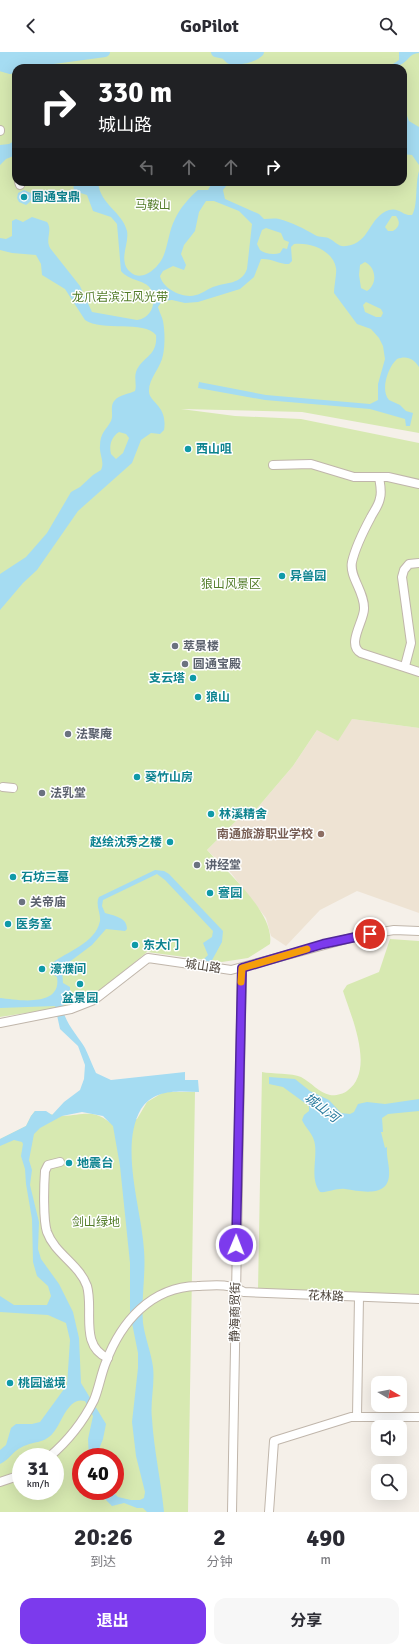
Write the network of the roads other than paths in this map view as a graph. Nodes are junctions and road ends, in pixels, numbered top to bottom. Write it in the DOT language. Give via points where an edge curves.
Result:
graph roads {
  1 [pos="273,465"];
  2 [pos="380,477"];
  3 [pos="419,484"];
  4 [pos="419,562"];
  5 [pos="405,666"];
  6 [pos="419,672"];
  7 [pos="4,787"];
  8 [pos="13,788"];
  9 [pos="419,931"];
  10 [pos="242,968"];
  11 [pos="0,1023"];
  12 [pos="60,1162"];
  13 [pos="235,1287"];
  14 [pos="359,1297"];
  15 [pos="419,1299"];
  16 [pos="108,1358"];
  17 [pos="357,1416"];
  18 [pos="419,1417"];
  19 [pos="58,1448"];
  20 [pos="12,1478"];
  21 [pos="0,1482"];
  22 [pos="232,1512"];
  23 [pos="269,1512"];
  1 -- 2 [label="street" via="311,464 354,477"];
  2 -- 3 [label="street"];
  2 -- 5 [label="street" via="380,498 352,564 352,573 364,602 364,614 356,633 356,647 361,653"];
  4 -- 5 [label="street" via="409,564 402,573 412,642"];
  5 -- 6 [label="street"];
  7 -- 8 [label="street"];
  9 -- 10 [label="street, 城山路" via="394,930 358,936"];
  10 -- 11 [label="street, 城山路" via="231,970 148,958 88,1002 71,1010"];
  10 -- 13 [label="street, 静海商贸街"];
  12 -- 16 [label="street" via="48,1165 45,1171 48,1233 54,1244 82,1274 89,1294 91,1339 97,1352"];
  13 -- 14 [label="street, 花林路" via="244,1292"];
  13 -- 16 [label="street, 花林路" via="180,1287 158,1295 130,1318 119,1332"];
  13 -- 22 [label="street, 静海商贸街"];
  14 -- 15 [label="street, 花林路"];
  14 -- 17 [label="street"];
  16 -- 19 [label="street, 花林路" via="94,1400 74,1432"];
  17 -- 18 [label="street"];
  17 -- 23 [label="street" via="274,1441"];
  20 -- 21 [label="street"];
}
